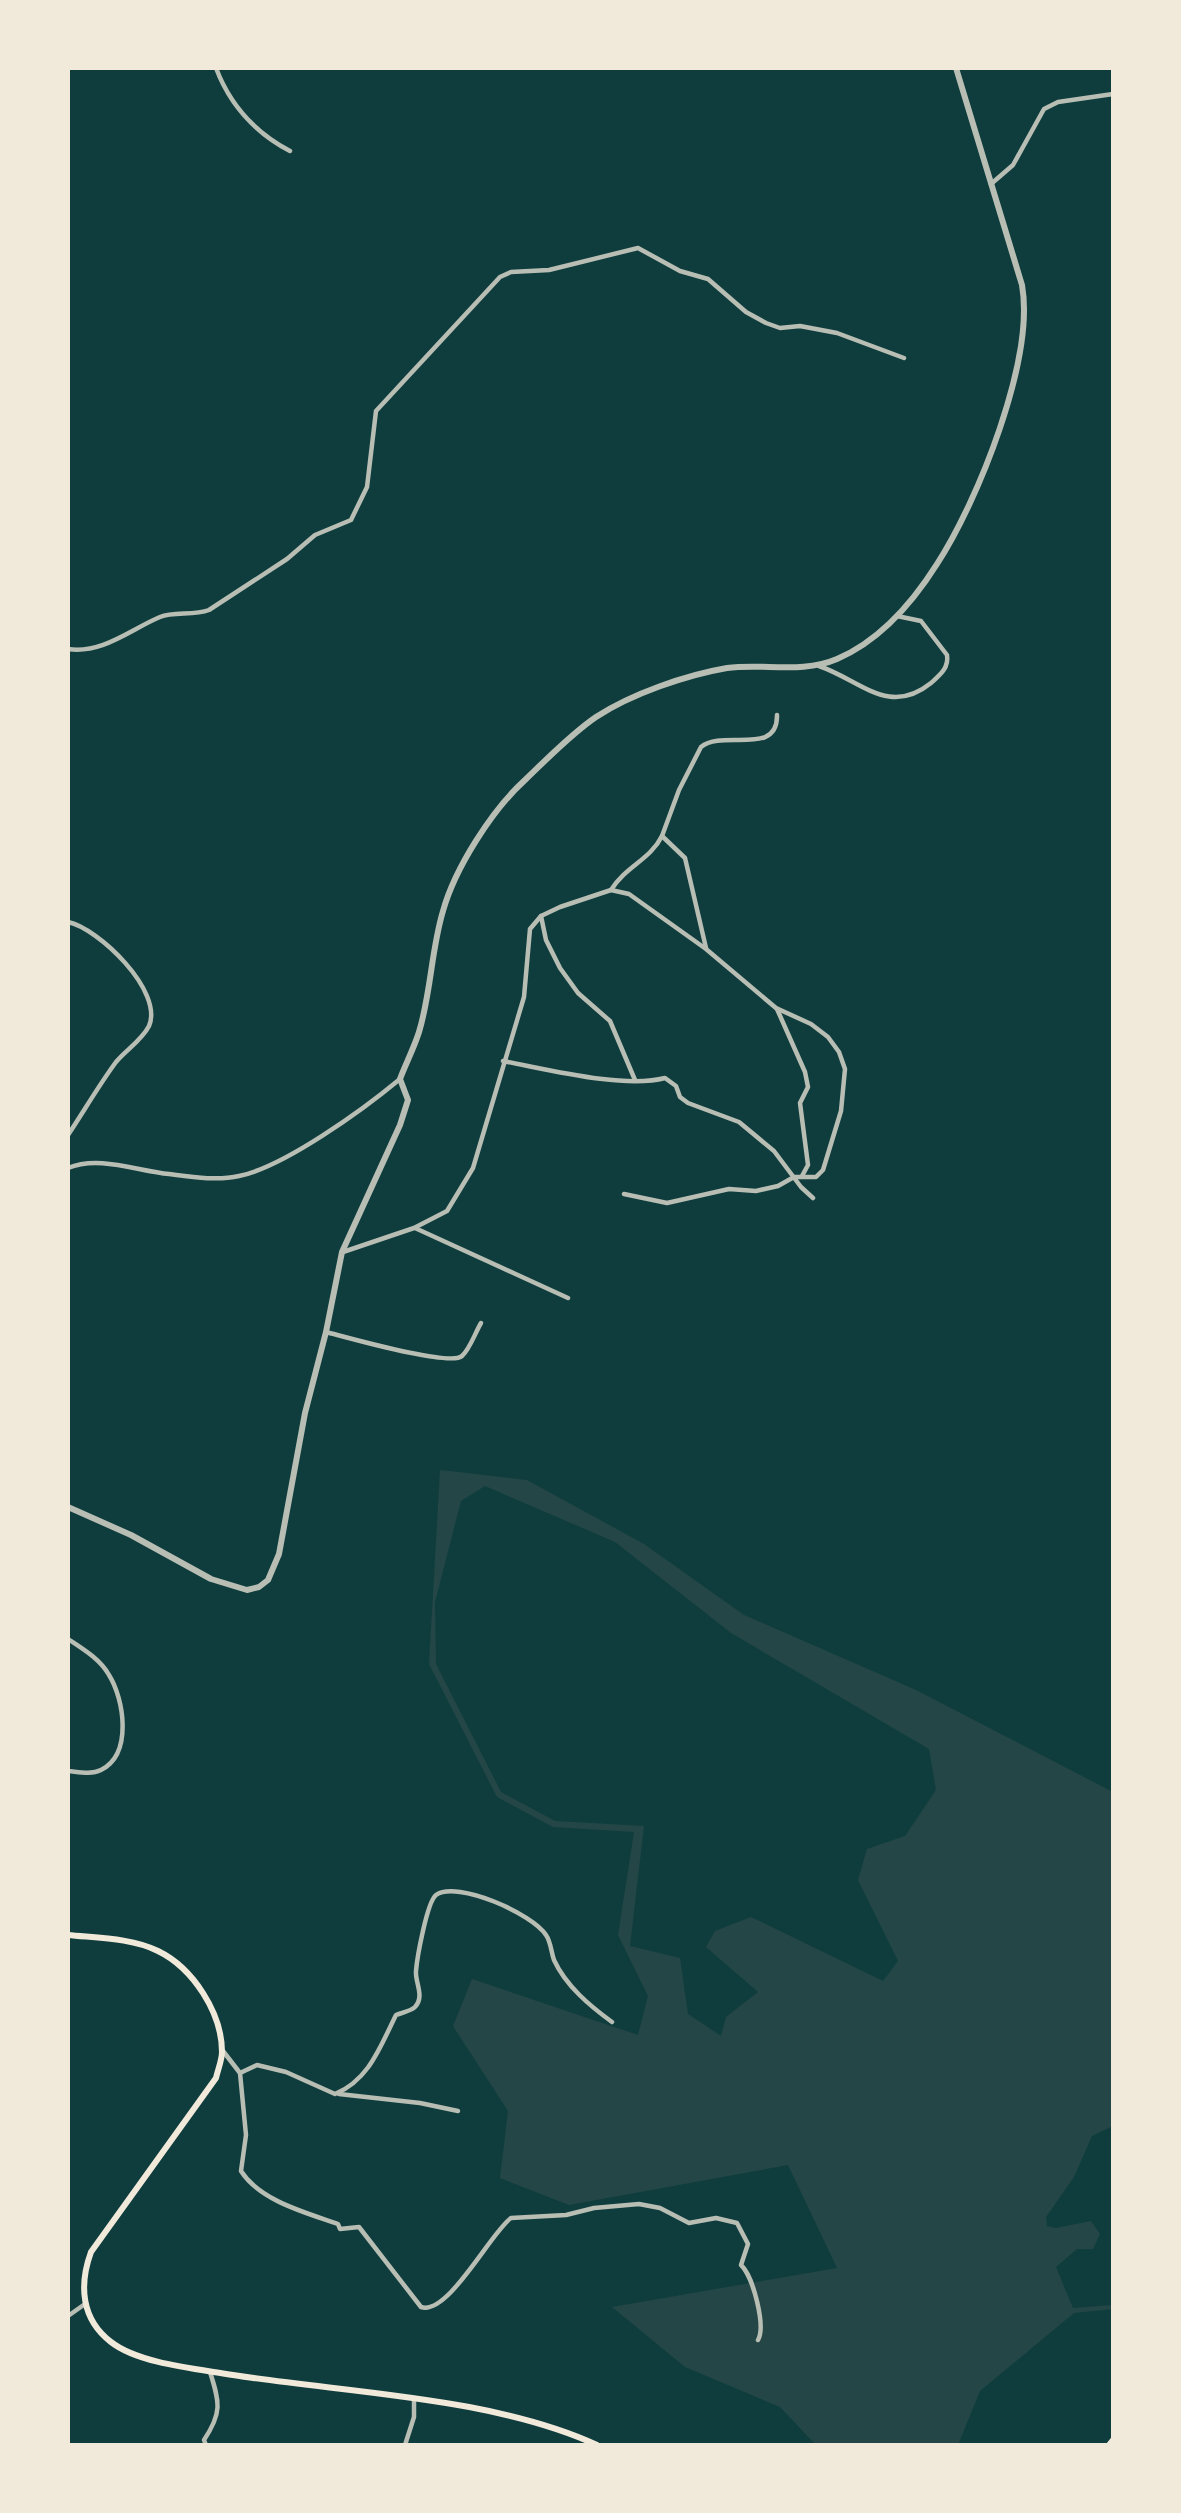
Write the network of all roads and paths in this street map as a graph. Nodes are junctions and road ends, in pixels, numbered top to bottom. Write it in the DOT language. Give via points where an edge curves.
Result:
graph roads {
  1 [pos="216,68"];
  2 [pos="956,68"];
  3 [pos="1113,94"];
  4 [pos="290,151"];
  5 [pos="990,184"];
  6 [pos="904,358"];
  7 [pos="896,616"];
  8 [pos="68,649"];
  9 [pos="819,666"];
  10 [pos="777,715"];
  11 [pos="662,836"];
  12 [pos="611,890"];
  13 [pos="541,916"];
  14 [pos="68,922"];
  15 [pos="706,949"];
  16 [pos="776,1008"];
  17 [pos="503,1061"];
  18 [pos="400,1079"];
  19 [pos="635,1080"];
  20 [pos="68,1135"];
  21 [pos="68,1168"];
  22 [pos="802,1176"];
  23 [pos="794,1177"];
  24 [pos="624,1194"];
  25 [pos="813,1198"];
  26 [pos="414,1228"];
  27 [pos="342,1252"];
  28 [pos="568,1297"];
  29 [pos="481,1323"];
  30 [pos="327,1332"];
  31 [pos="68,1507"];
  32 [pos="68,1639"];
  33 [pos="68,1771"];
  34 [pos="68,1935"];
  35 [pos="612,2022"];
  36 [pos="222,2050"];
  37 [pos="240,2073"];
  38 [pos="335,2094"];
  39 [pos="458,2111"];
  40 [pos="85,2304"];
  41 [pos="68,2316"];
  42 [pos="758,2340"];
  43 [pos="210,2371"];
  44 [pos="414,2400"];
  45 [pos="1113,2440"];
  46 [pos="206,2445"];
  47 [pos="405,2445"];
  48 [pos="597,2445"];
  49 [pos="1109,2445"];
  1 -- 4 [label="street" via="239,112"];
  2 -- 5 [label="street"];
  3 -- 5 [label="street" via="1058,102 1044,109 1013,164"];
  5 -- 7 [label="street" via="1024,296 1026,322 1011,389 985,466 949,546"];
  6 -- 8 [label="street" via="837,333 766,323 708,279 680,271 638,248 549,270 511,272 462,315 376,411 368,487 351,520 315,535 209,610 162,616 115,640"];
  7 -- 9 [label="street" via="860,647"];
  7 -- 9 [label="street" via="921,621 947,655 945,668 927,686 908,697 889,697"];
  9 -- 18 [label="street" via="728,668 666,684 597,717 523,781 452,885 437,934 419,1031"];
  10 -- 11 [label="street" via="773,733 701,747"];
  11 -- 12 [label="street" via="650,854 627,868"];
  11 -- 15 [label="street" via="685,858"];
  12 -- 13 [label="street"];
  12 -- 15 [label="street" via="629,894"];
  13 -- 17 [label="street" via="530,929 524,997"];
  13 -- 19 [label="street" via="559,968 578,993 610,1021"];
  14 -- 20 [label="street" via="90,930 121,959 137,980 150,1016 149,1026 115,1065"];
  15 -- 16 [label="street"];
  16 -- 22 [label="street" via="807,1079 800,1103 808,1165"];
  16 -- 22 [label="street" via="828,1037 845,1069 835,1138 823,1170 816,1177"];
  17 -- 19 [label="street" via="621,1082"];
  17 -- 26 [label="street" via="473,1168 447,1211"];
  18 -- 21 [label="street" via="337,1126 237,1177 105,1164"];
  18 -- 27 [label="street" via="408,1100 400,1125"];
  19 -- 23 [label="street" via="665,1079 688,1103 738,1122 774,1151"];
  22 -- 23 [label="street"];
  23 -- 24 [label="street" via="756,1192 712,1191 667,1203"];
  23 -- 25 [label="street"];
  26 -- 27 [label="street"];
  26 -- 28 [label="street"];
  27 -- 30 [label="street"];
  29 -- 30 [label="street" via="456,1359"];
  30 -- 31 [label="street" via="305,1413 279,1554 268,1580 259,1587 247,1590 201,1575 131,1535"];
  32 -- 33 [label="street" via="109,1674 123,1731 118,1751 100,1771"];
  34 -- 36 [label="main road" via="127,1942 158,1951 175,1963 209,2003"];
  35 -- 38 [label="street" via="589,2006 562,1975 546,1935 534,1924 488,1897 439,1893 430,1902 416,1969 417,2004 396,2015 362,2077"];
  36 -- 37 [label="street"];
  36 -- 40 [label="main road" via="216,2078 91,2252 83,2286"];
  37 -- 38 [label="street" via="257,2065 286,2072"];
  37 -- 42 [label="street" via="246,2134 241,2171 246,2179 287,2205 338,2224 340,2229 359,2227 421,2308 432,2307 451,2291 511,2218 639,2204 660,2208 689,2223 716,2218 737,2223 748,2244 741,2265 749,2276 763,2326"];
  38 -- 39 [label="street"];
  40 -- 41 [label="street"];
  40 -- 43 [label="main road" via="97,2329 113,2344 144,2357"];
  43 -- 44 [label="main road"];
  43 -- 46 [label="street" via="219,2399 217,2421 204,2440"];
  44 -- 47 [label="street"];
  44 -- 48 [label="main road" via="509,2415"];
  45 -- 49 [label="main road"];
}
